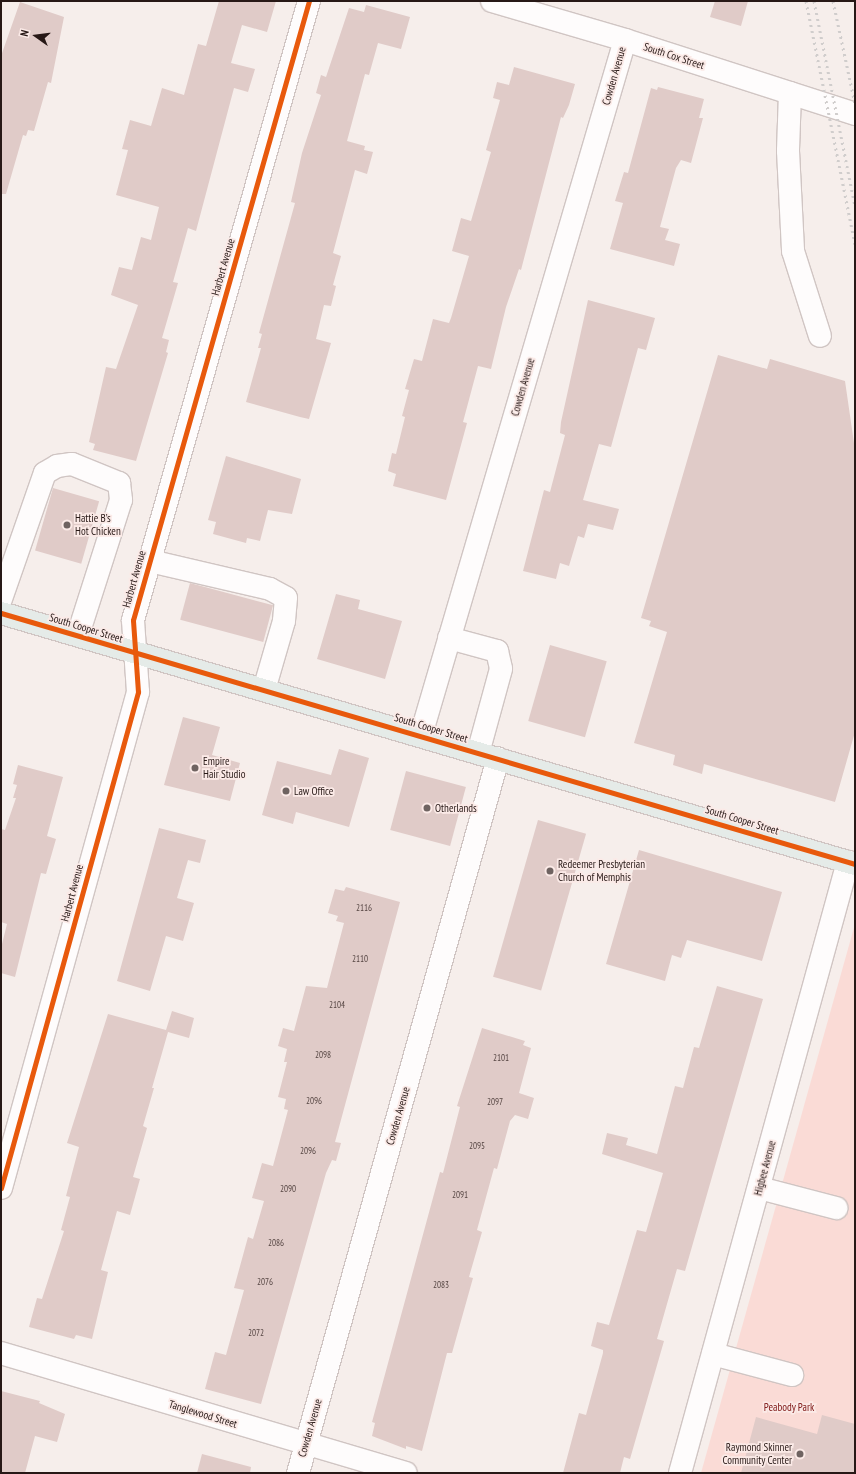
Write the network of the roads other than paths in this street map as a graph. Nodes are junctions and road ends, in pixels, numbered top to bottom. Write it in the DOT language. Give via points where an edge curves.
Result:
graph roads {
  1 [pos="309,1"];
  2 [pos="492,1"];
  3 [pos="625,40"];
  4 [pos="790,93"];
  5 [pos="855,114"];
  6 [pos="820,336"];
  7 [pos="150,561"];
  8 [pos="1,599"];
  9 [pos="1,613"];
  10 [pos="78,635"];
  11 [pos="449,638"];
  12 [pos="138,654"];
  13 [pos="264,690"];
  14 [pos="421,735"];
  15 [pos="488,756"];
  16 [pos="851,863"];
  17 [pos="1,1188"];
  18 [pos="759,1188"];
  19 [pos="836,1208"];
  20 [pos="1,1354"];
  21 [pos="713,1354"];
  22 [pos="792,1375"];
  23 [pos="306,1445"];
  24 [pos="298,1473"];
  25 [pos="406,1473"];
  26 [pos="680,1473"];
  1 -- 7 [label="street, Harbert Avenue"];
  2 -- 3 [label="street, South Cox Street"];
  3 -- 4 [label="street, South Cox Street"];
  3 -- 11 [label="street, Cowden Avenue"];
  4 -- 5 [label="street, South Cox Street"];
  4 -- 6 [label="street" via="788,152 793,251"];
  7 -- 12 [label="street, Harbert Avenue" via="133,620"];
  7 -- 13 [label="street" via="270,589 286,598 284,621"];
  8 -- 10 [label="street" via="45,474 57,466 72,464 119,483 121,500"];
  9 -- 10 [label="main road, South Cooper Street"];
  10 -- 12 [label="main road, South Cooper Street"];
  11 -- 14 [label="street, Cowden Avenue"];
  11 -- 15 [label="street, Cowden Avenue" via="497,651 501,669"];
  12 -- 13 [label="main road, South Cooper Street"];
  12 -- 17 [label="street, Harbert Avenue" via="138,692"];
  13 -- 14 [label="main road, South Cooper Street"];
  14 -- 15 [label="main road, South Cooper Street"];
  15 -- 16 [label="main road, South Cooper Street"];
  15 -- 23 [label="street, Cowden Avenue"];
  16 -- 18 [label="street, Higbee Avenue"];
  18 -- 19 [label="street"];
  18 -- 21 [label="street, Higbee Avenue"];
  20 -- 23 [label="street, Tanglewood Street"];
  21 -- 22 [label="street"];
  21 -- 26 [label="street, Higbee Avenue"];
  23 -- 24 [label="street, Cowden Avenue"];
  23 -- 25 [label="street, Tanglewood Street"];
}
